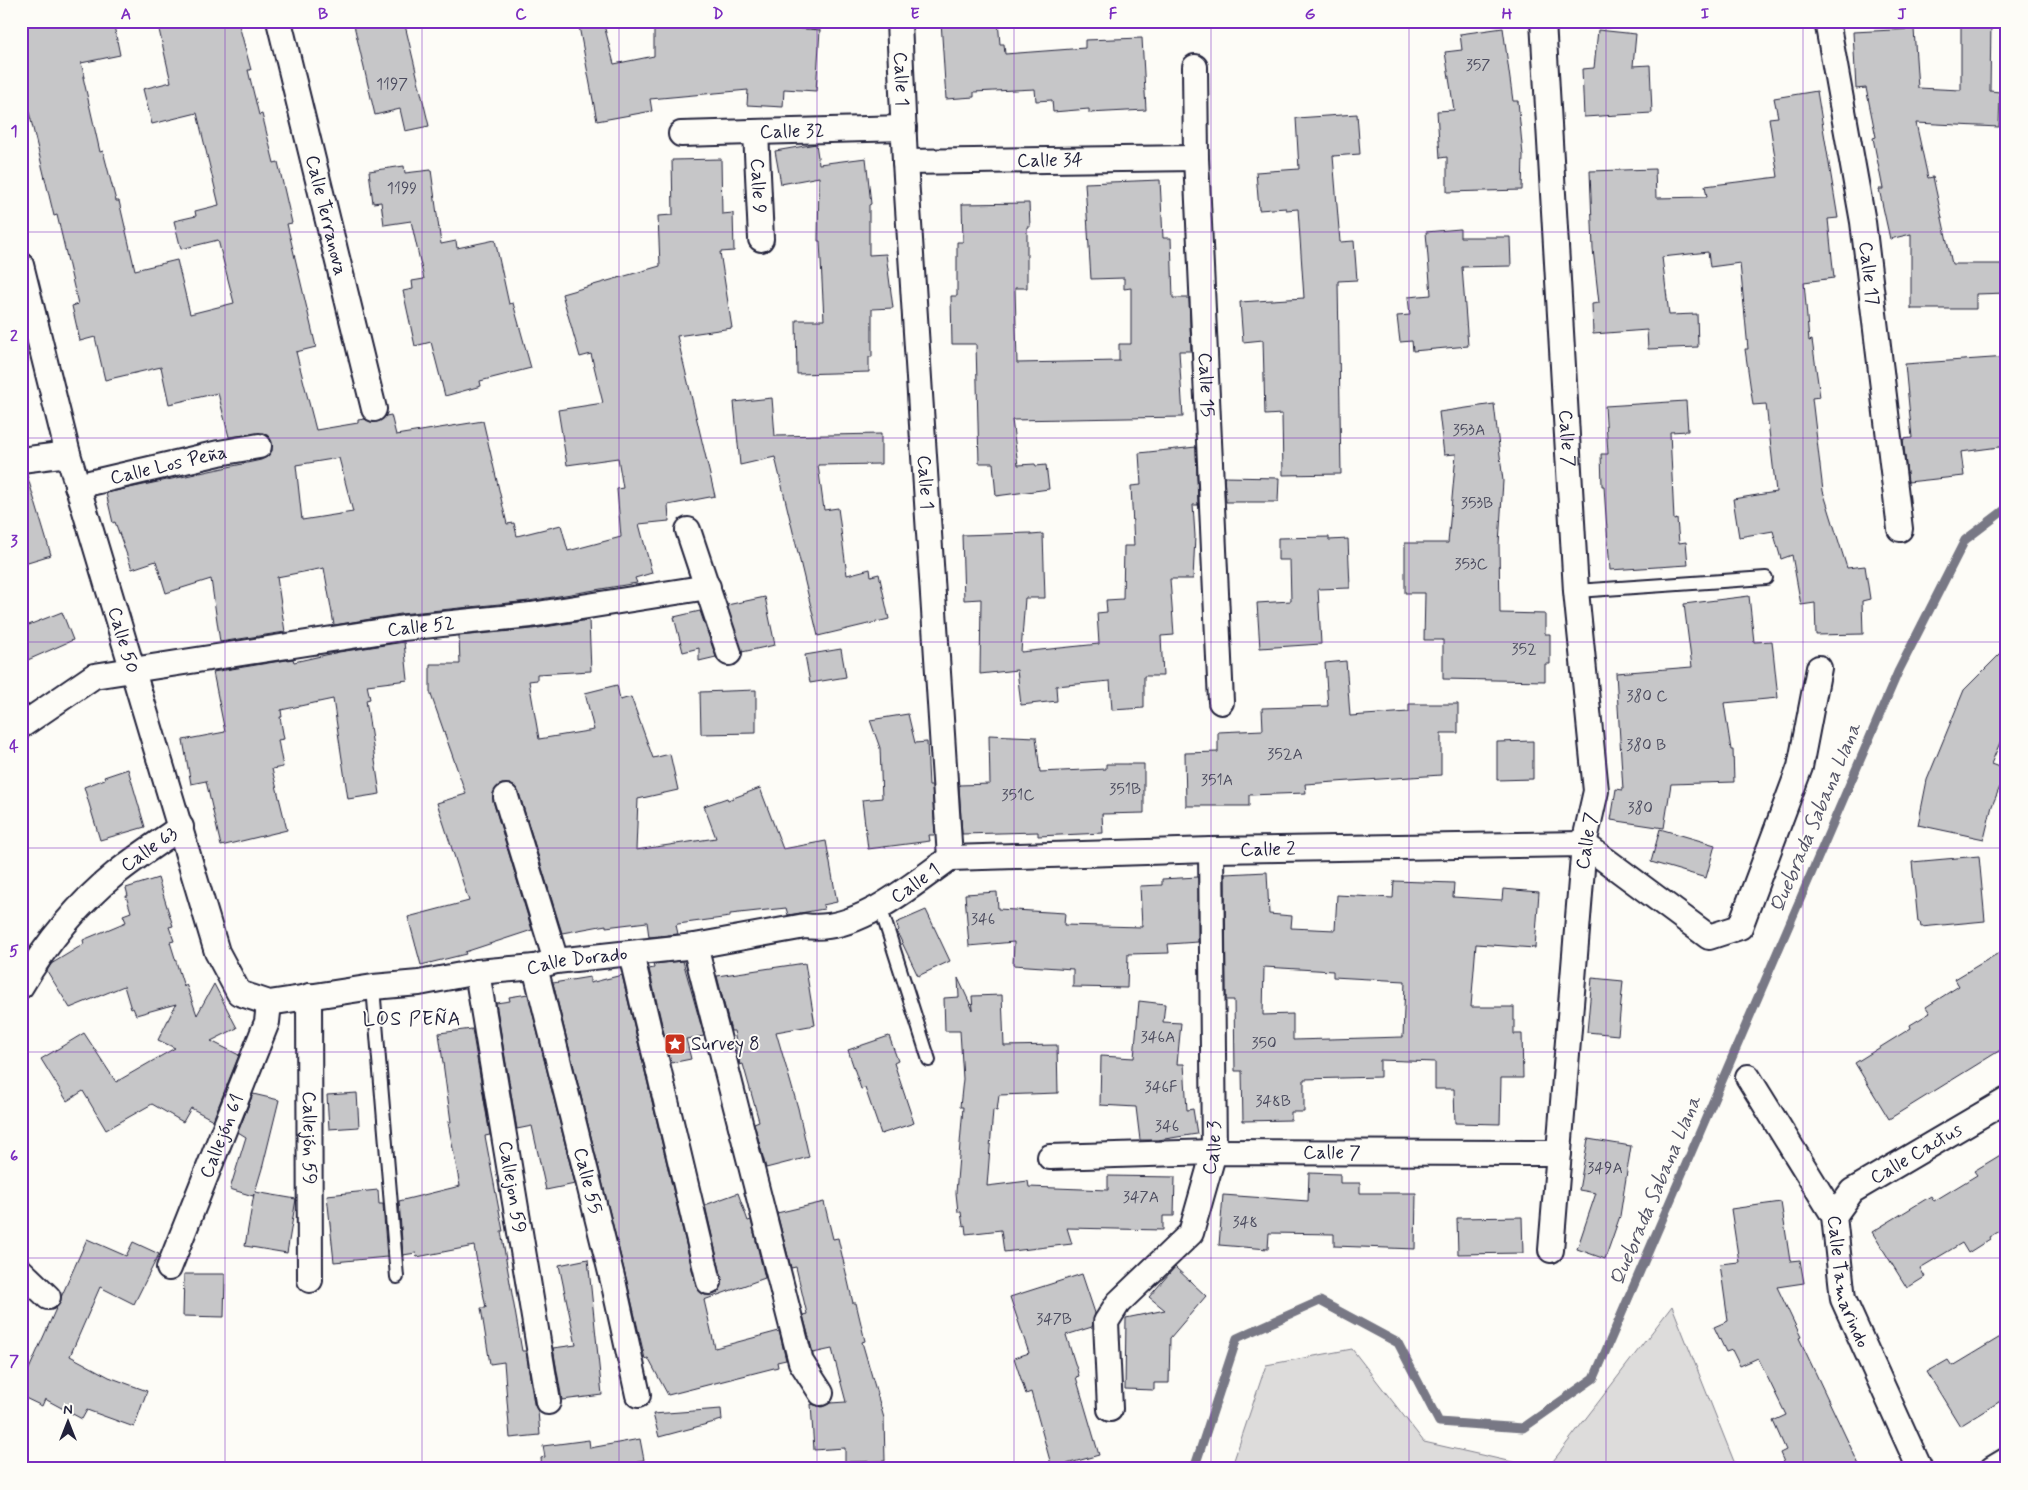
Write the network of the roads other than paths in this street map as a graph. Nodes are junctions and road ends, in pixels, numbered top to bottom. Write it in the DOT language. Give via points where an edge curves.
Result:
graph roads {
  1 [pos="279,21"];
  2 [pos="899,21"];
  3 [pos="1542,21"];
  4 [pos="1827,21"];
  5 [pos="1195,67"];
  6 [pos="904,128"];
  7 [pos="756,132"];
  8 [pos="681,134"];
  9 [pos="1196,158"];
  10 [pos="905,162"];
  11 [pos="761,239"];
  12 [pos="21,265"];
  13 [pos="374,409"];
  14 [pos="259,446"];
  15 [pos="68,454"];
  16 [pos="21,460"];
  17 [pos="78,486"];
  18 [pos="1900,529"];
  19 [pos="688,530"];
  20 [pos="1766,578"];
  21 [pos="708,587"];
  22 [pos="1576,591"];
  23 [pos="729,653"];
  24 [pos="1819,668"];
  25 [pos="133,669"];
  26 [pos="1221,702"];
  27 [pos="21,726"];
  28 [pos="506,797"];
  29 [pos="181,827"];
  30 [pos="1584,844"];
  31 [pos="1211,850"];
  32 [pos="950,858"];
  33 [pos="880,906"];
  34 [pos="695,946"];
  35 [pos="631,954"];
  36 [pos="546,964"];
  37 [pos="477,972"];
  38 [pos="21,986"];
  39 [pos="373,987"];
  40 [pos="309,996"];
  41 [pos="269,1003"];
  42 [pos="929,1060"];
  43 [pos="1748,1077"];
  44 [pos="2007,1100"];
  45 [pos="1214,1152"];
  46 [pos="1559,1153"];
  47 [pos="1050,1157"];
  48 [pos="1834,1216"];
  49 [pos="1551,1250"];
  50 [pos="169,1268"];
  51 [pos="21,1271"];
  52 [pos="397,1277"];
  53 [pos="310,1280"];
  54 [pos="709,1282"];
  55 [pos="48,1296"];
  56 [pos="821,1393"];
  57 [pos="638,1395"];
  58 [pos="548,1402"];
  59 [pos="1110,1408"];
  60 [pos="2007,1460"];
  61 [pos="1920,1469"];
  62 [pos="1992,1469"];
  1 -- 13 [label="street, Calle Terranova"];
  2 -- 6 [label="street, Calle 1"];
  3 -- 22 [label="street, Calle 7"];
  4 -- 18 [label="street, Calle 17" via="1863,222"];
  5 -- 9 [label="street, Calle 15"];
  6 -- 7 [label="street, Calle 32"];
  6 -- 10 [label="street, Calle 1"];
  7 -- 8 [label="street, Calle 32"];
  7 -- 11 [label="street, Calle 9"];
  9 -- 10 [label="street, Calle 34"];
  9 -- 26 [label="street, Calle 15"];
  10 -- 32 [label="street, Calle 1"];
  12 -- 15 [label="street, Calle 50"];
  14 -- 17 [label="street, Calle Los Peña"];
  15 -- 16 [label="street"];
  15 -- 17 [label="street, Calle 50"];
  17 -- 25 [label="street, Calle 50"];
  19 -- 21 [label="street"];
  20 -- 22 [label="lane"];
  21 -- 23 [label="street"];
  21 -- 25 [label="street, Calle 52" via="532,615 403,628"];
  22 -- 30 [label="street, Calle 7" via="1596,791"];
  24 -- 30 [label="street" via="1800,767 1740,927 1709,937"];
  25 -- 27 [label="street, Calle 52" via="94,676"];
  25 -- 29 [label="street, Calle 50"];
  28 -- 36 [label="street, Calle 55"];
  29 -- 38 [label="street, Calle 63" via="114,875 72,915"];
  29 -- 41 [label="street, Calle 63" via="217,952 239,993"];
  30 -- 31 [label="street, Calle 2"];
  30 -- 46 [label="street, Calle 7"];
  31 -- 32 [label="street, Calle 2"];
  31 -- 45 [label="street, Calle 3"];
  32 -- 33 [label="street, Calle 1"];
  33 -- 34 [label="street, Calle Dorado" via="841,924 817,928 805,926"];
  33 -- 42 [label="lane"];
  34 -- 35 [label="street, Calle Dorado"];
  34 -- 56 [label="street" via="801,1362"];
  35 -- 36 [label="street, Calle Dorado"];
  35 -- 54 [label="street"];
  36 -- 37 [label="street, Calle Dorado"];
  36 -- 57 [label="street, Calle 55"];
  37 -- 39 [label="street, Calle Dorado" via="419,983"];
  37 -- 58 [label="street, Callejon 59"];
  39 -- 40 [label="street, Calle Dorado"];
  39 -- 52 [label="lane"];
  40 -- 41 [label="street, Calle Dorado"];
  40 -- 53 [label="street, Callejón 59"];
  41 -- 50 [label="street, Callejón 61" via="267,1022"];
  43 -- 48 [label="street, Calle Tamarindo"];
  44 -- 48 [label="street, Calle Cactus" via="1852,1191"];
  45 -- 46 [label="street, Calle 7"];
  45 -- 47 [label="street, Calle 7"];
  45 -- 59 [label="street, Calle 3" via="1191,1233 1118,1303 1106,1322"];
  46 -- 49 [label="street"];
  48 -- 61 [label="street, Calle Tamarindo" via="1843,1299"];
  51 -- 55 [label="street"];
  60 -- 62 [label="street"];
}
